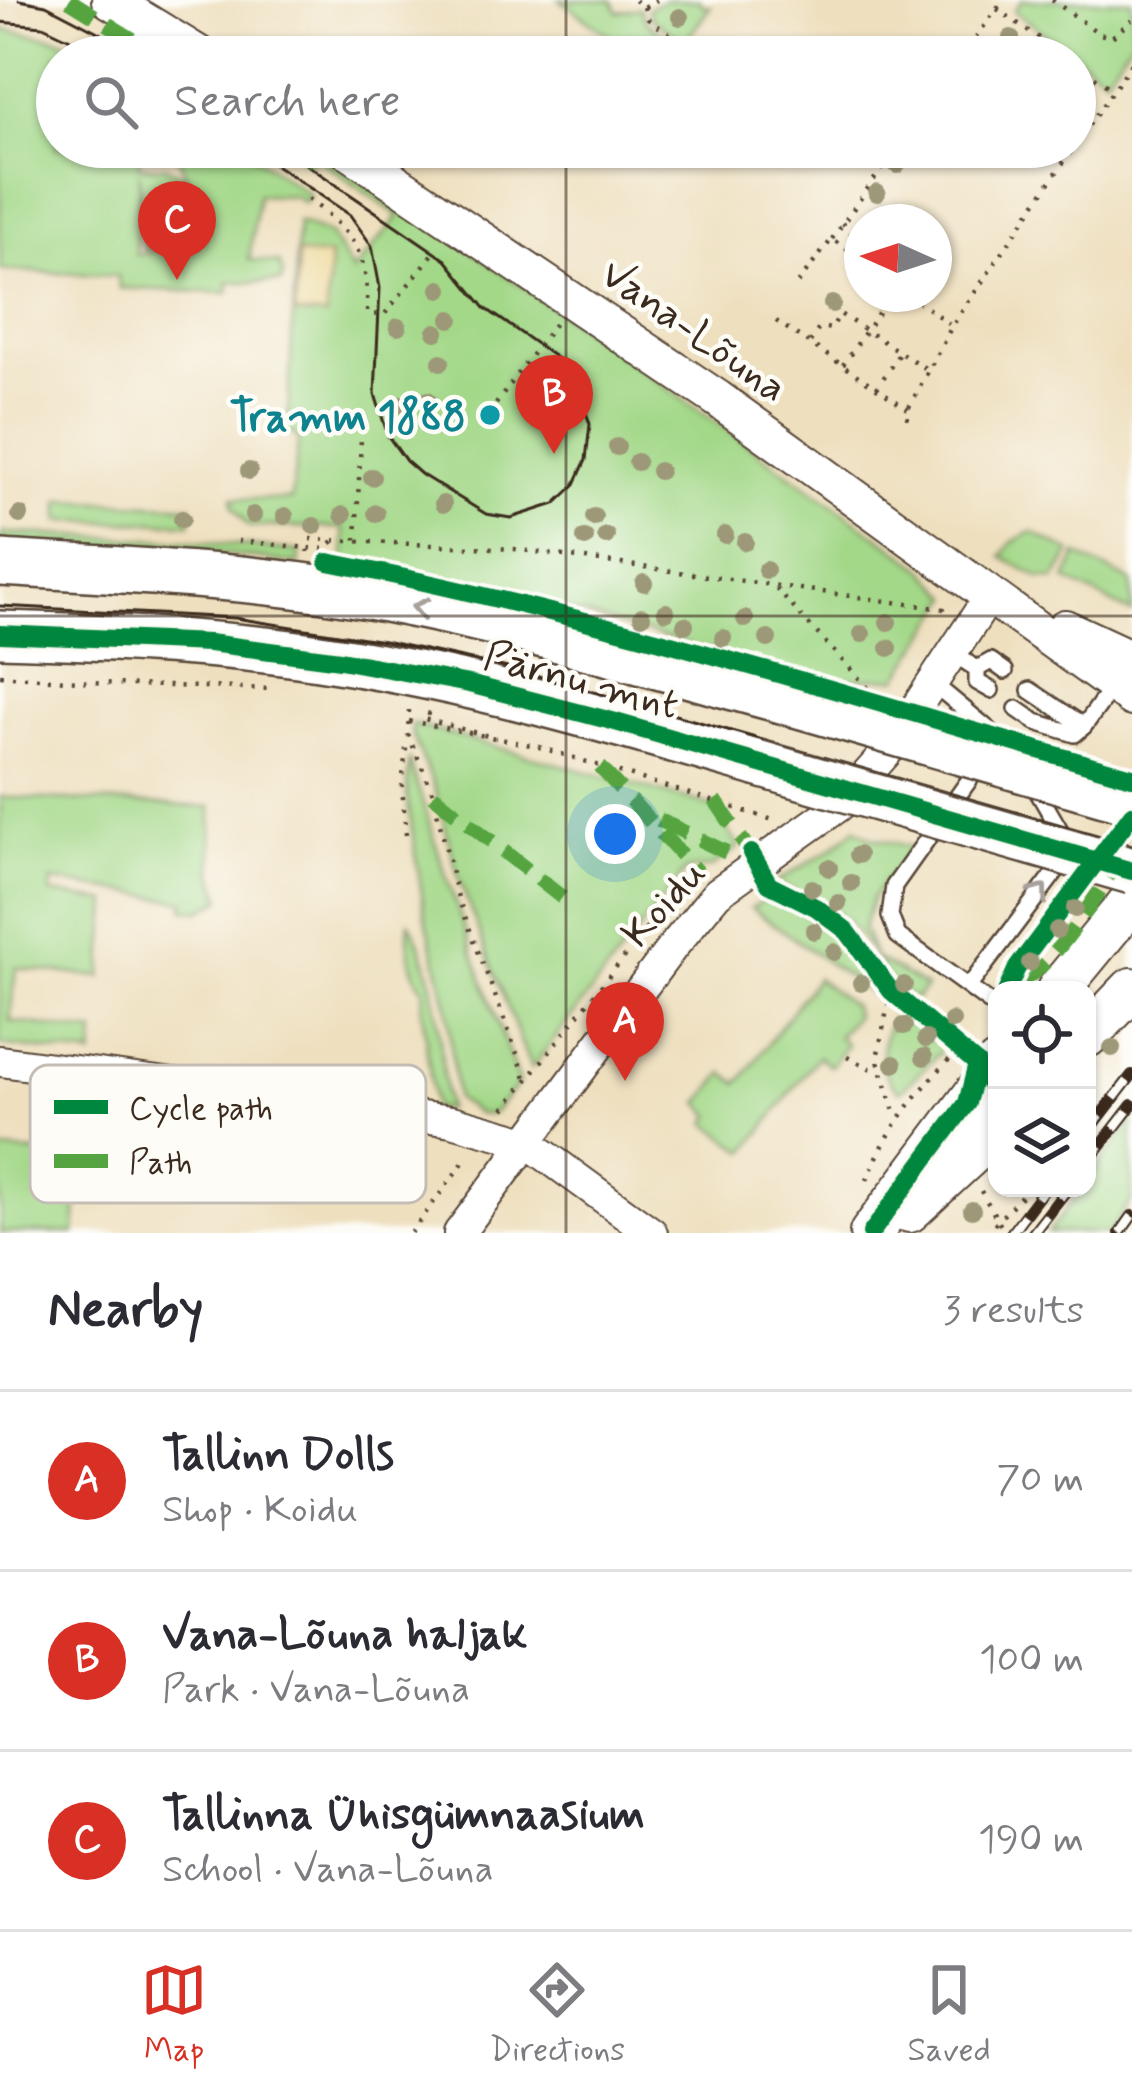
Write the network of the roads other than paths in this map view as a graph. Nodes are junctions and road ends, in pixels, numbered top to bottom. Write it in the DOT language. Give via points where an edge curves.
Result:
graph roads {
  1 [pos="110,0"];
  2 [pos="169,36"];
  3 [pos="375,168"];
  4 [pos="0,563"];
  5 [pos="991,593"];
  6 [pos="0,634"];
  7 [pos="965,661"];
  8 [pos="1005,671"];
  9 [pos="1126,680"];
  10 [pos="934,685"];
  11 [pos="991,690"];
  12 [pos="1030,690"];
  13 [pos="1017,709"];
  14 [pos="1084,726"];
  15 [pos="998,738"];
  16 [pos="1132,801"];
  17 [pos="1132,871"];
  18 [pos="1132,901"];
  19 [pos="1132,973"];
  20 [pos="1065,981"];
  21 [pos="970,985"];
  22 [pos="988,1000"];
  23 [pos="1108,1013"];
  24 [pos="0,1060"];
  25 [pos="981,1064"];
  26 [pos="37,1065"];
  27 [pos="426,1117"];
  28 [pos="988,1138"];
  29 [pos="527,1142"];
  30 [pos="459,1233"];
  31 [pos="652,1233"];
  32 [pos="871,1233"];
  33 [pos="887,1233"];
  1 -- 2 [label="street"];
  3 -- 5 [label="street, Vana-Lõuna"];
  16 -- 4 [label="main road, Pärnu mnt, one-way, bridge" via="583,646 349,592"];
  5 -- 7 [label="street, Koidu"];
  5 -- 9 [label="street, Vana-Lõuna"];
  6 -- 17 [label="main road, Pärnu mnt, bridge" via="209,643 469,684"];
  7 -- 8 [label="lane"];
  7 -- 10 [label="street, Koidu"];
  7 -- 11 [label="lane"];
  9 -- 14 [label="lane"];
  10 -- 15 [label="lane"];
  10 -- 29 [label="street, Koidu" via="839,806 717,893"];
  12 -- 14 [label="lane"];
  13 -- 14 [label="lane" via="1075,734"];
  21 -- 15 [label="lane, one-way" via="1064,862 1053,816"];
  15 -- 21 [label="lane" via="894,886 890,916 898,936"];
  18 -- 20 [label="main road"];
  19 -- 23 [label="street"];
  21 -- 22 [label="lane"];
  24 -- 26 [label="street"];
  25 -- 32 [label="main road"];
  27 -- 29 [label="street"];
  28 -- 33 [label="main road"];
  29 -- 30 [label="street, Koidu"];
  29 -- 31 [label="street"];
}
